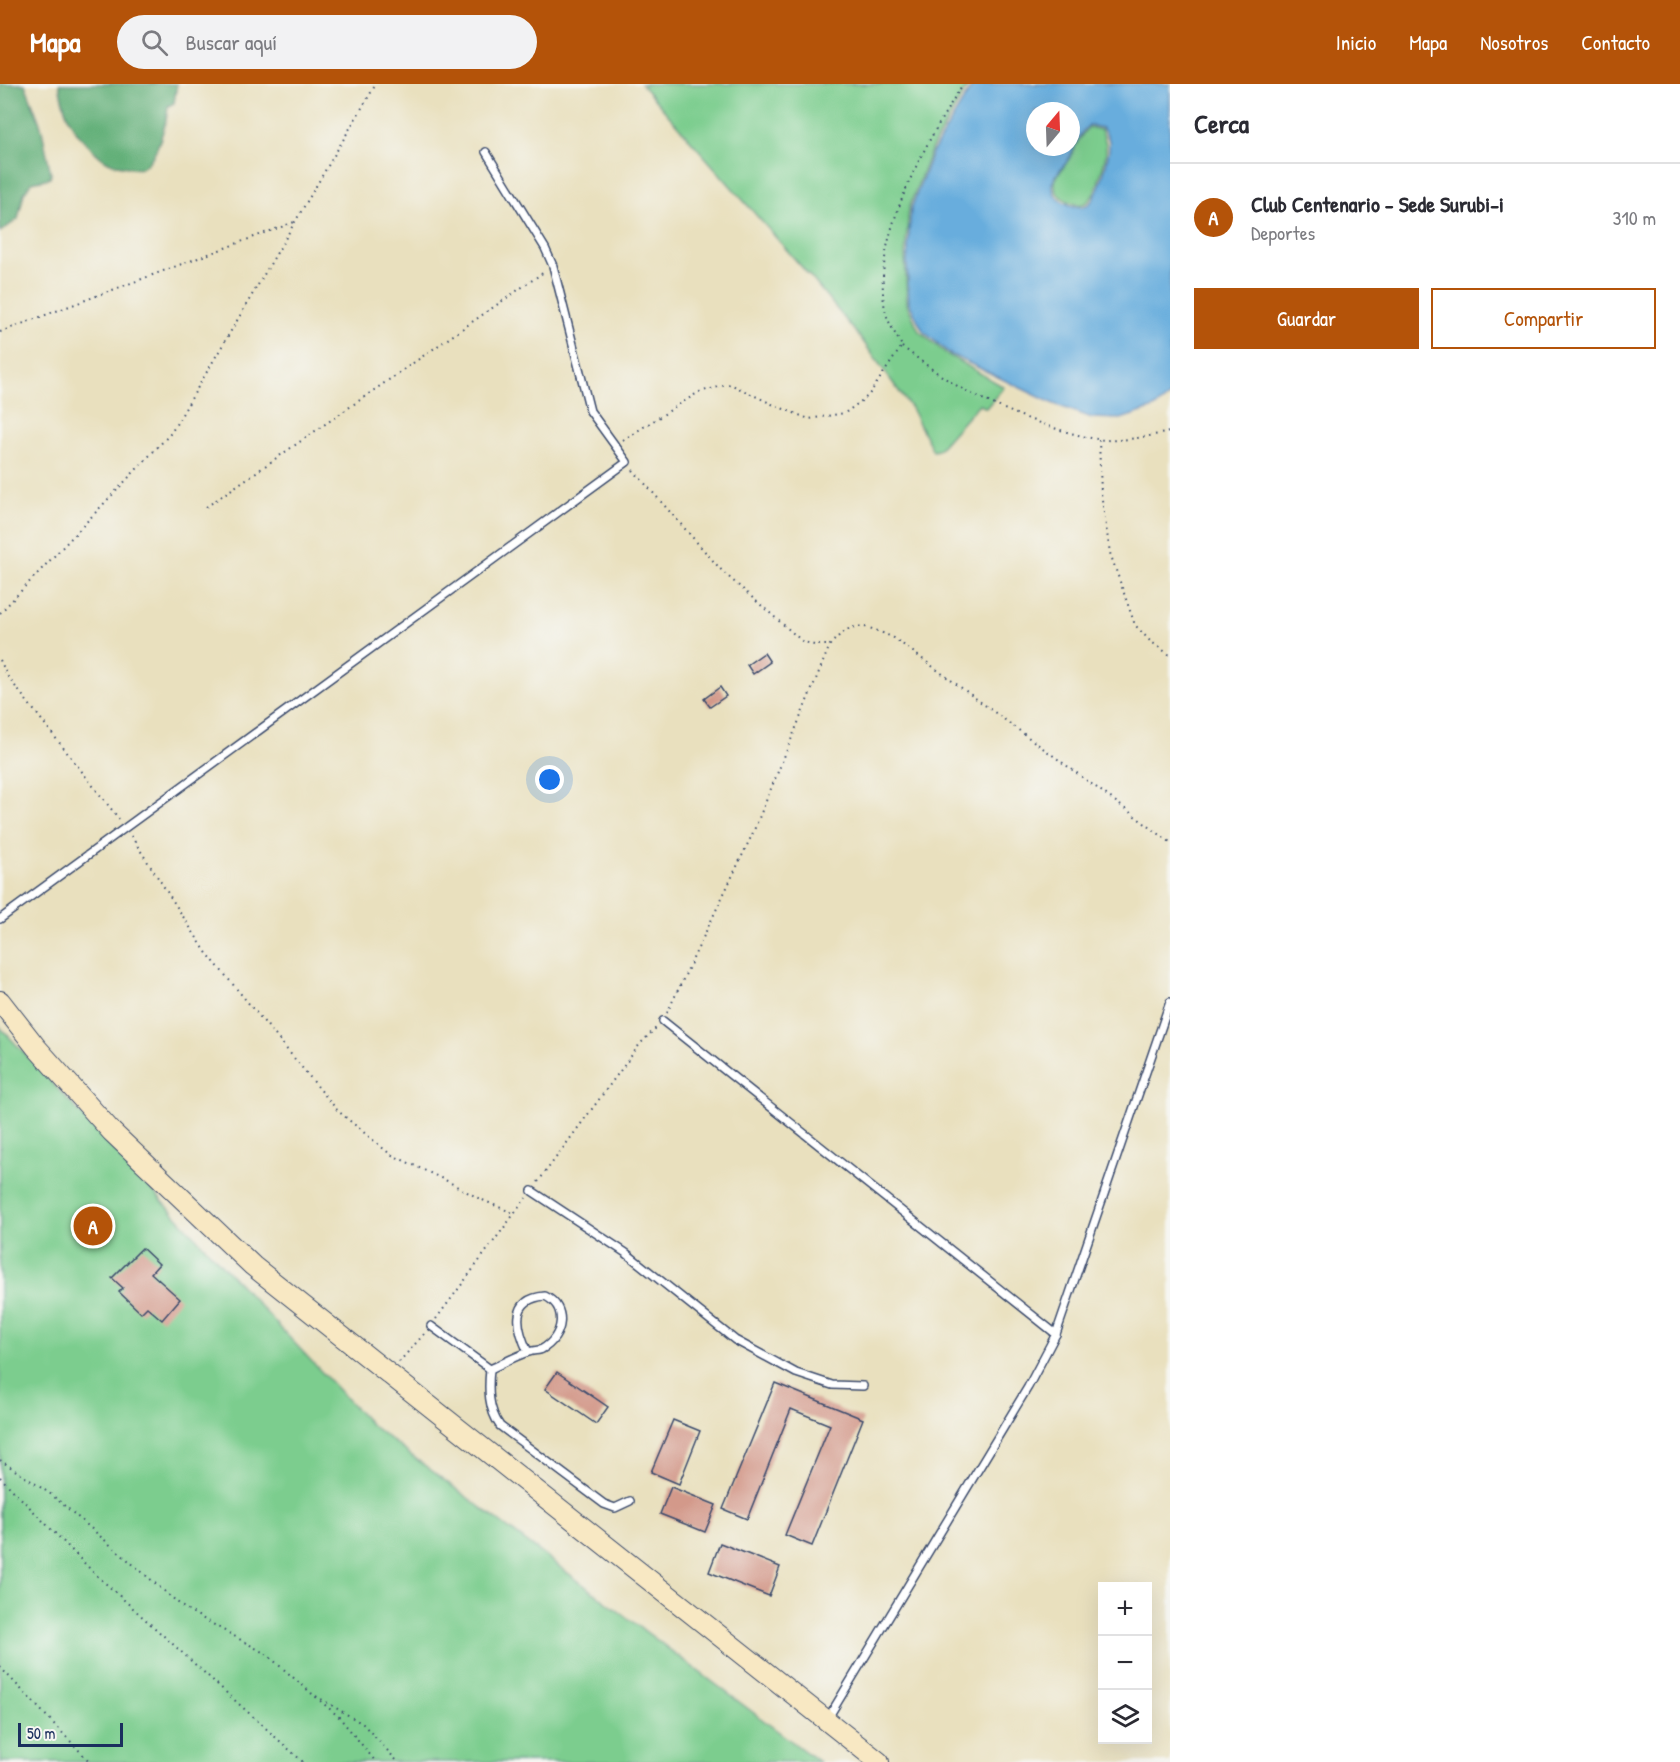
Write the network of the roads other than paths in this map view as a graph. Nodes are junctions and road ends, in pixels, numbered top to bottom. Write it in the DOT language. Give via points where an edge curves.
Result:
graph roads {
  1 [pos="486,152"];
  2 [pos="0,919"];
  3 [pos="0,1001"];
  4 [pos="1170,1002"];
  5 [pos="663,1021"];
  6 [pos="532,1191"];
  7 [pos="431,1326"];
  8 [pos="1056,1334"];
  9 [pos="528,1352"];
  10 [pos="490,1369"];
  11 [pos="863,1386"];
  12 [pos="630,1501"];
  13 [pos="827,1720"];
  14 [pos="879,1762"];
  1 -- 2 [label="lane" via="545,248 590,411 627,462"];
  3 -- 13 [label="street" via="112,1132 253,1266"];
  4 -- 8 [label="lane"];
  5 -- 8 [label="lane"];
  6 -- 11 [label="lane" via="626,1253 735,1340 796,1373 832,1384"];
  7 -- 10 [label="lane"];
  8 -- 13 [label="lane"];
  9 -- 9 [label="lane" via="517,1323 520,1310 527,1301 545,1296 553,1300 562,1316 559,1330 542,1349"];
  9 -- 10 [label="lane"];
  10 -- 12 [label="lane" via="490,1403 500,1426 604,1504 615,1508"];
  13 -- 14 [label="street"];
}
